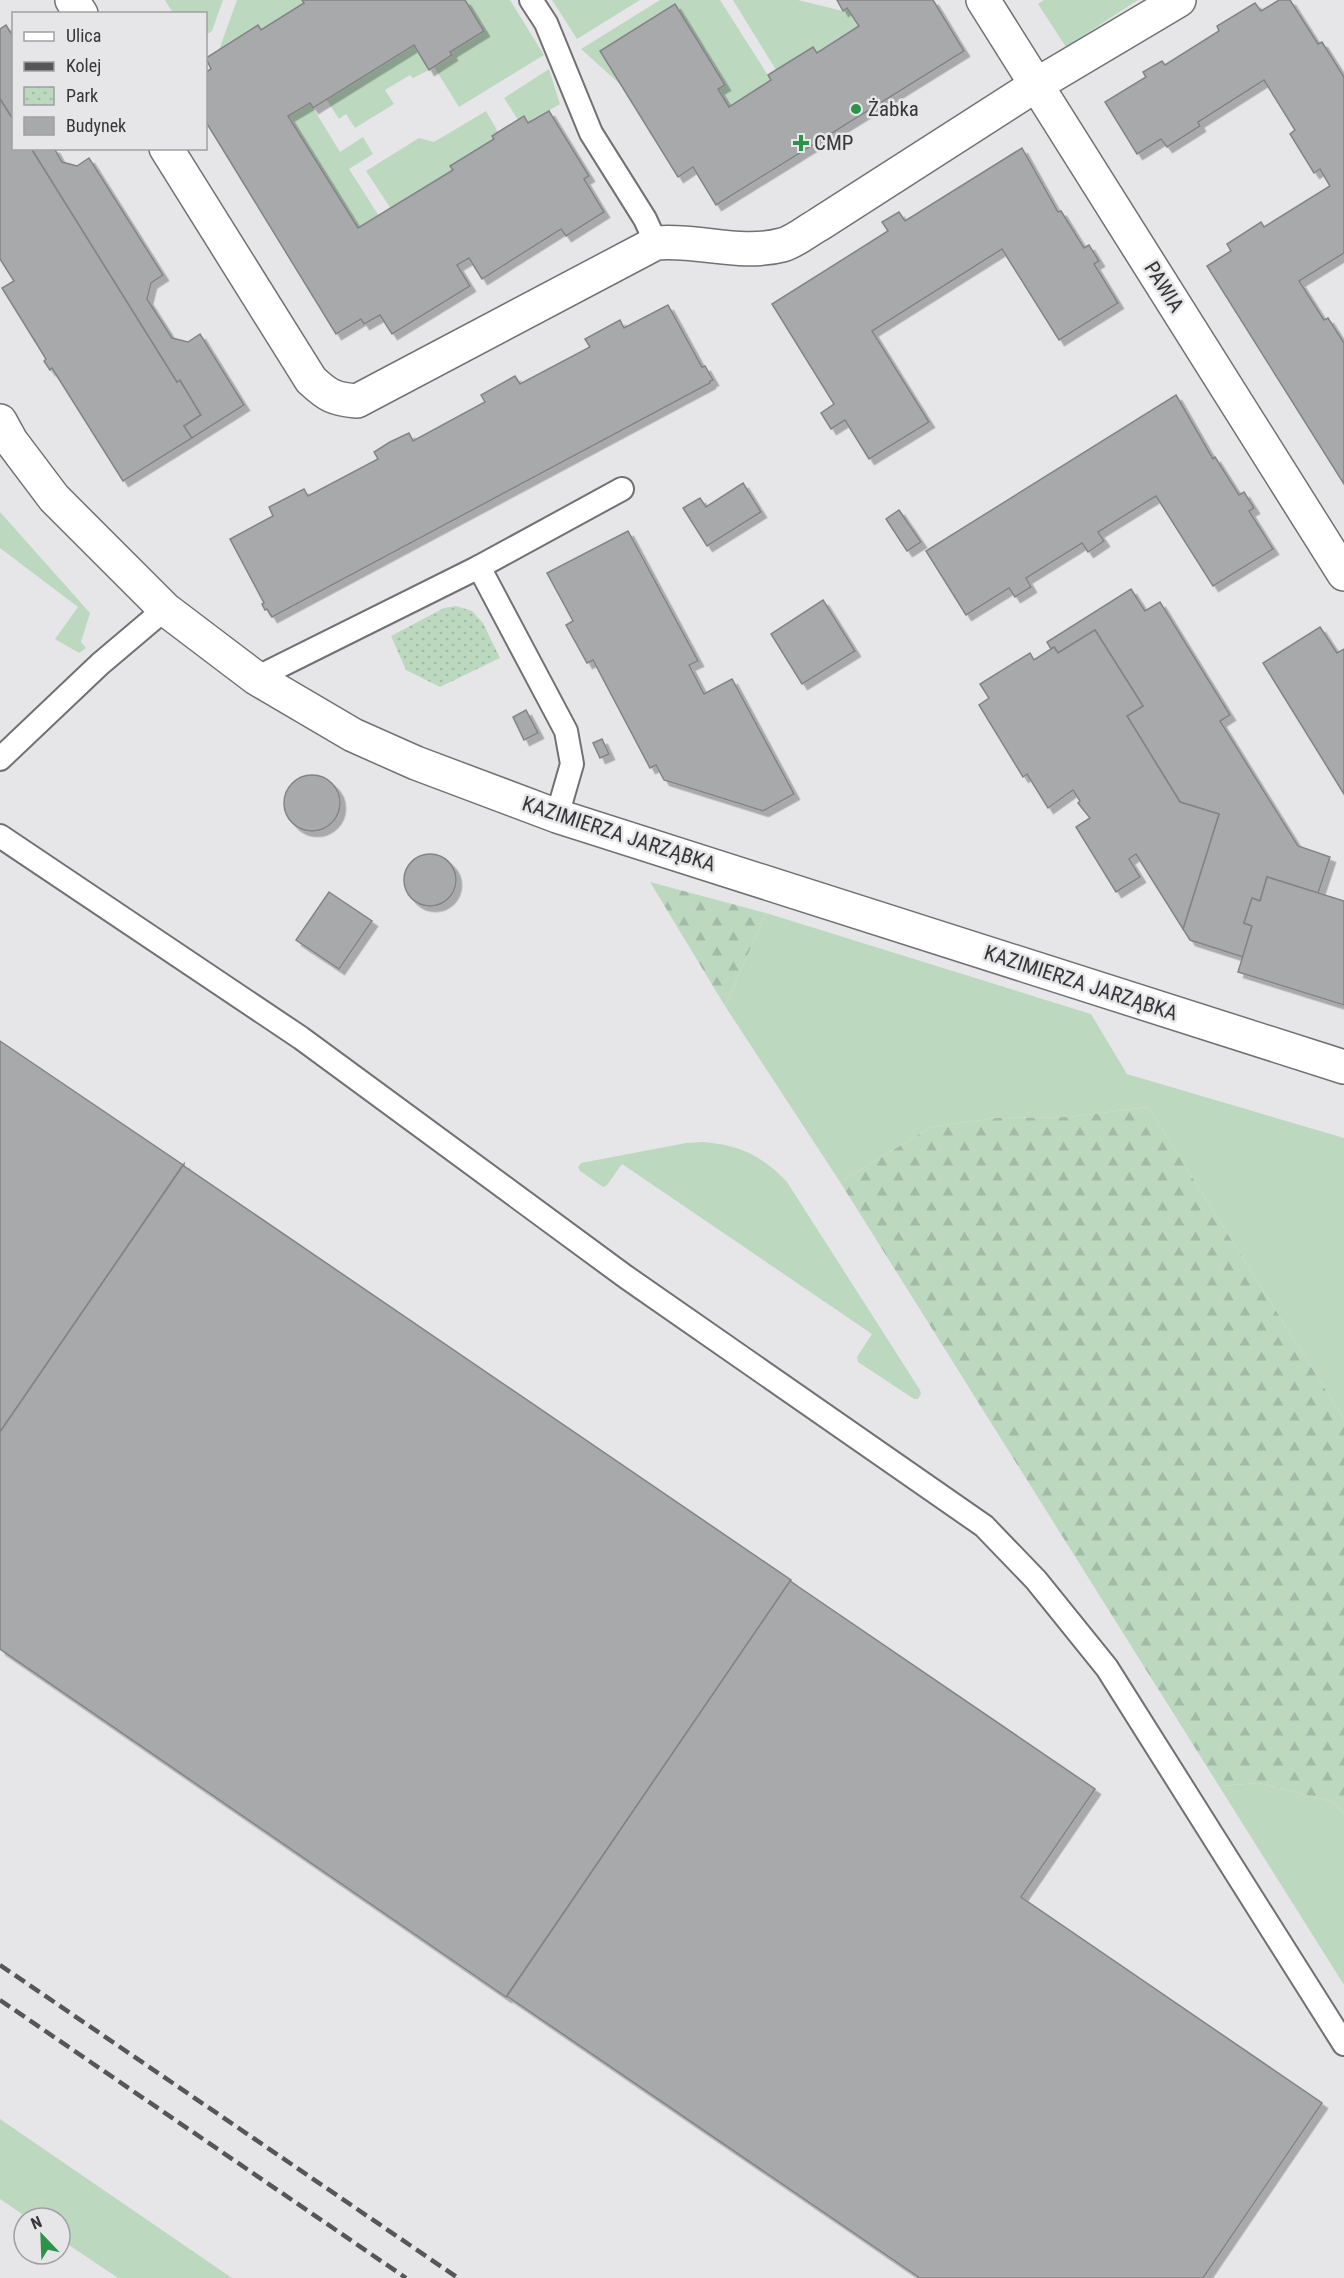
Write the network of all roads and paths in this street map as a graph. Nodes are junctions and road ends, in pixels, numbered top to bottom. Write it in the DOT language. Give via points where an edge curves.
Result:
graph roads {
  1 [pos="531,0"];
  2 [pos="983,0"];
  3 [pos="1179,0"];
  4 [pos="1036,85"];
  5 [pos="167,150"];
  6 [pos="656,243"];
  7 [pos="0,421"];
  8 [pos="622,489"];
  9 [pos="479,567"];
  10 [pos="1344,574"];
  11 [pos="165,609"];
  12 [pos="256,678"];
  13 [pos="0,759"];
  14 [pos="557,816"];
  15 [pos="0,836"];
  16 [pos="1344,1066"];
  17 [pos="1344,2044"];
  1 -- 6 [label="lane" via="546,23 591,133"];
  2 -- 4 [label="street, PAWIA"];
  3 -- 4 [label="street"];
  4 -- 6 [label="street" via="783,245 758,249"];
  4 -- 10 [label="street, PAWIA"];
  5 -- 6 [label="street" via="311,380 336,399 357,401"];
  7 -- 11 [label="street, KAZIMIERZA JARZĄBKA" via="54,498"];
  8 -- 9 [label="lane"];
  9 -- 12 [label="lane"];
  9 -- 14 [label="lane" via="566,731 572,764"];
  11 -- 12 [label="street, KAZIMIERZA JARZĄBKA"];
  11 -- 13 [label="lane" via="100,664"];
  12 -- 14 [label="street, KAZIMIERZA JARZĄBKA" via="353,735"];
  14 -- 16 [label="street, KAZIMIERZA JARZĄBKA"];
  15 -- 17 [label="lane" via="301,1038 626,1277 984,1526 1036,1580 1107,1668"];
}
